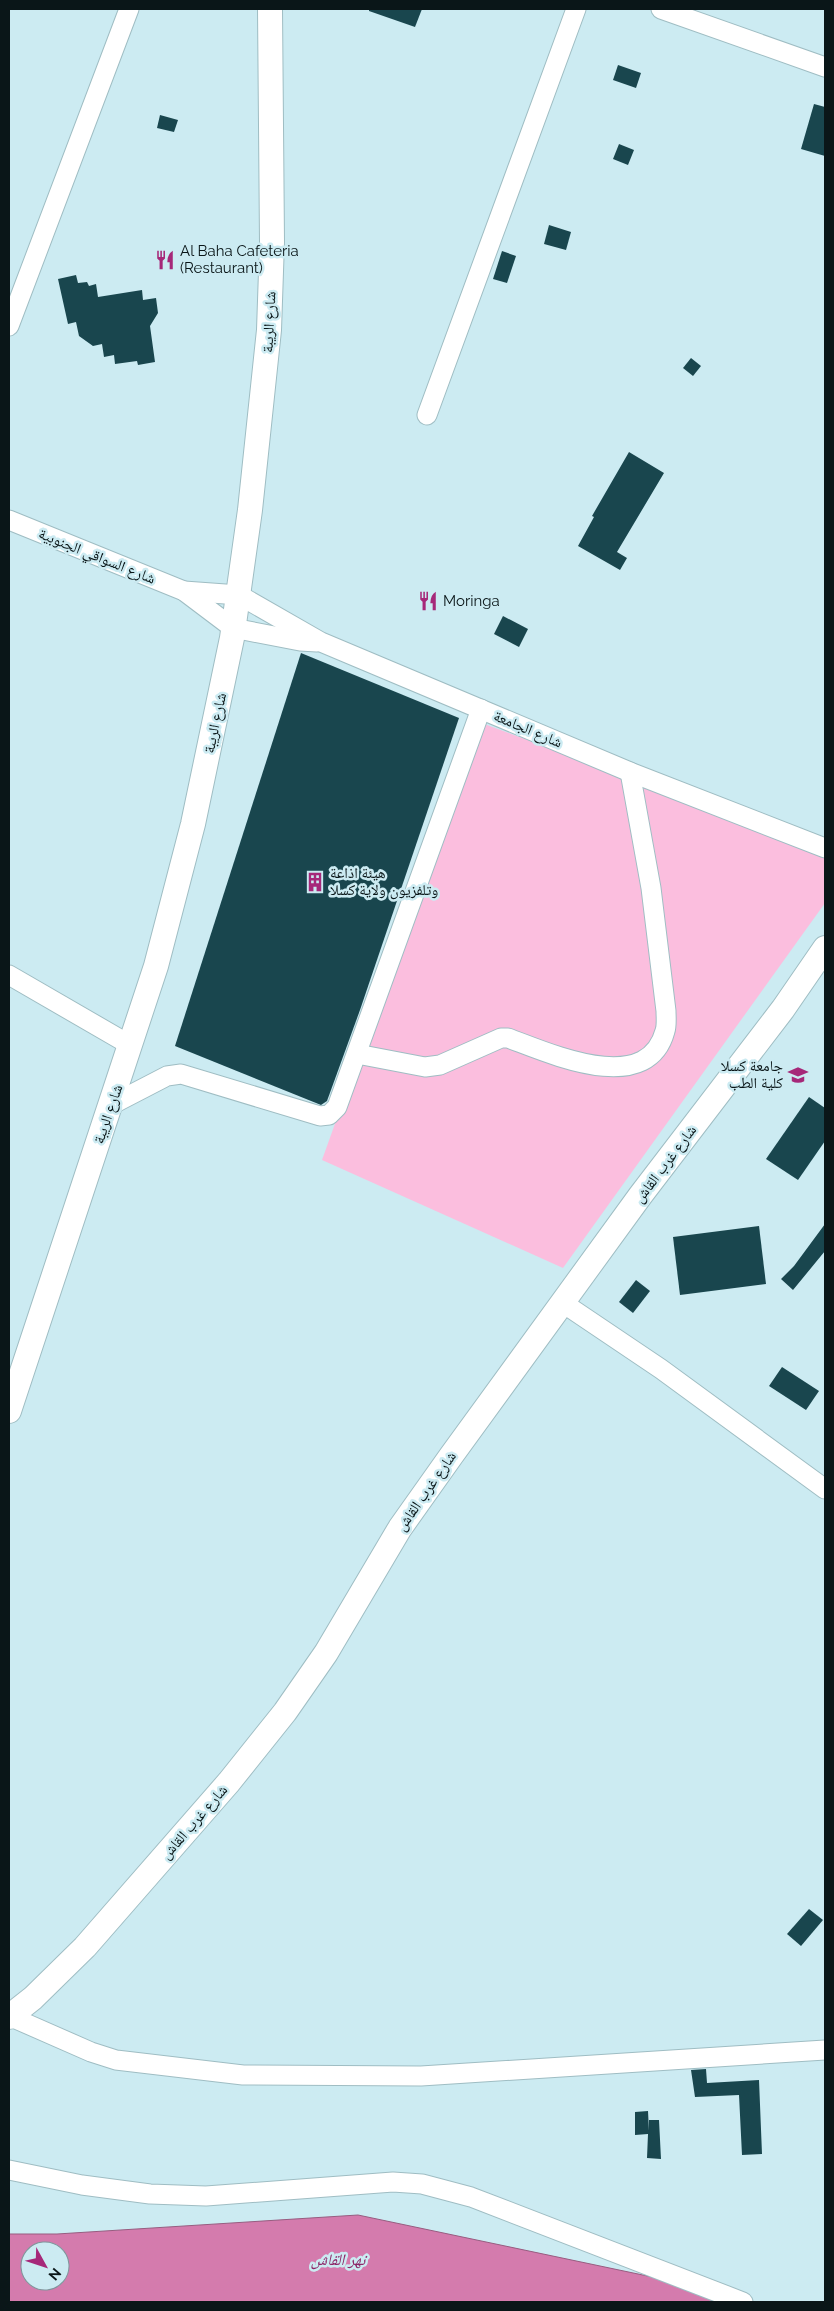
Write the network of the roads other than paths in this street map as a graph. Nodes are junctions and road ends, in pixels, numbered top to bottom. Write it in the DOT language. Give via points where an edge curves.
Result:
graph roads {
  1 [pos="129,9"];
  2 [pos="270,9"];
  3 [pos="576,9"];
  4 [pos="662,9"];
  5 [pos="825,67"];
  6 [pos="9,326"];
  7 [pos="428,415"];
  8 [pos="9,520"];
  9 [pos="184,591"];
  10 [pos="239,595"];
  11 [pos="234,628"];
  12 [pos="321,642"];
  13 [pos="481,709"];
  14 [pos="630,772"];
  15 [pos="825,848"];
  16 [pos="825,948"];
  17 [pos="9,975"];
  18 [pos="130,1045"];
  19 [pos="357,1054"];
  20 [pos="111,1105"];
  21 [pos="564,1303"];
  22 [pos="9,1412"];
  23 [pos="825,1489"];
  24 [pos="9,2017"];
  25 [pos="825,2050"];
  26 [pos="9,2170"];
  27 [pos="743,2302"];
  1 -- 6 [label="street"];
  2 -- 10 [label="main road, شارع الريبة" via="272,242 269,330"];
  3 -- 7 [label="street"];
  4 -- 5 [label="street"];
  8 -- 9 [label="street, شارع السواقي الجنوبية"];
  9 -- 10 [label="street, شارع السواقي الجنوبية"];
  9 -- 11 [label="street, شارع السواقي الجنوبية"];
  10 -- 11 [label="main road, شارع الريبة"];
  10 -- 12 [label="street, شارع الجامعة"];
  11 -- 12 [label="street"];
  11 -- 18 [label="main road, شارع الريبة" via="182,868 156,966"];
  12 -- 13 [label="street, شارع الجامعة"];
  13 -- 14 [label="street, شارع الجامعة"];
  13 -- 19 [label="street"];
  14 -- 15 [label="street, شارع الجامعة"];
  14 -- 19 [label="street" via="652,888 666,1011 665,1031 656,1049 641,1060 614,1068 573,1062 508,1038 501,1038 440,1065 424,1067"];
  16 -- 21 [label="main road, شارع غرب القاش"];
  17 -- 18 [label="street"];
  18 -- 20 [label="main road, شارع الريبة"];
  19 -- 20 [label="street" via="337,1108 329,1115 320,1116 181,1074 167,1076"];
  20 -- 22 [label="main road, شارع الريبة"];
  21 -- 23 [label="street" via="661,1369"];
  21 -- 24 [label="main road, شارع غرب القاش" via="400,1528 326,1653 285,1712 229,1782 85,1948"];
  24 -- 25 [label="street" via="116,2060 243,2075 422,2076"];
  26 -- 27 [label="street" via="82,2185 150,2194 206,2196 393,2182 422,2184 471,2197"];
}
